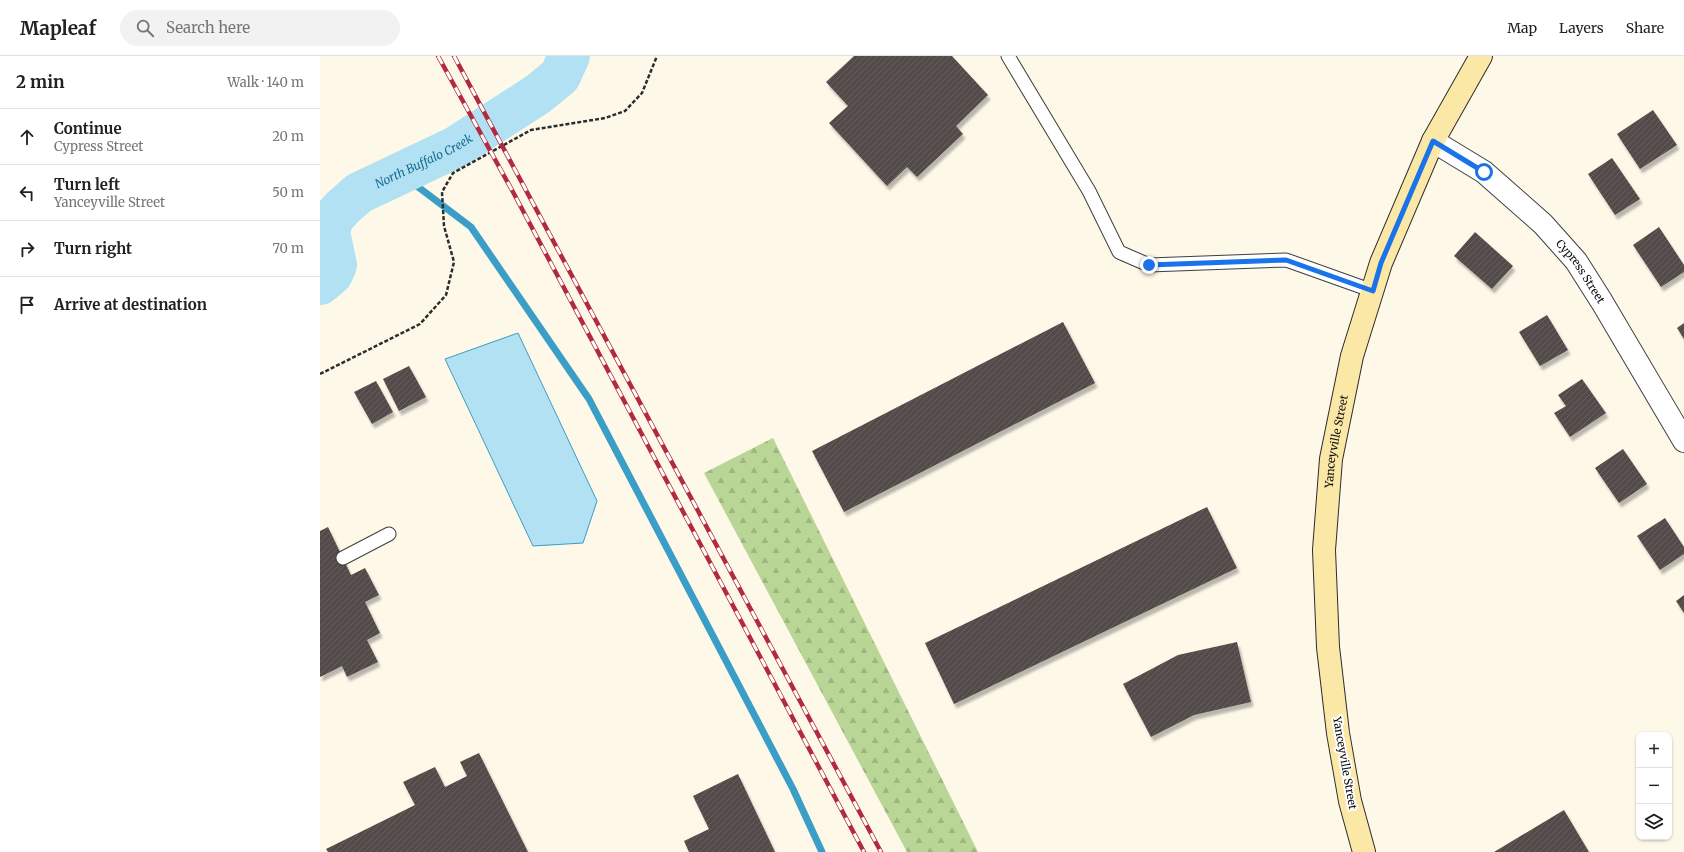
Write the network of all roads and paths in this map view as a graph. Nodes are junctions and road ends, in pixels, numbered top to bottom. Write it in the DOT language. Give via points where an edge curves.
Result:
graph roads {
  1 [pos="657,56"];
  2 [pos="1008,56"];
  3 [pos="1481,56"];
  4 [pos="1433,141"];
  5 [pos="1373,291"];
  6 [pos="320,374"];
  7 [pos="1684,441"];
  8 [pos="389,534"];
  9 [pos="343,558"];
  10 [pos="1364,852"];
  1 -- 6 [label="path" via="642,93 625,111 606,118 531,130 453,173 442,192 444,226 454,262 446,295 420,324"];
  2 -- 5 [label="lane" via="1089,191 1120,252 1149,265 1286,260"];
  3 -- 4 [label="main road, Yanceyville Street"];
  4 -- 5 [label="main road, Yanceyville Street" via="1381,263"];
  4 -- 7 [label="street, Cypress Street" via="1484,172 1543,224 1576,262"];
  5 -- 10 [label="main road, Yanceyville Street" via="1352,356 1331,459 1324,550 1328,646 1338,733 1350,801"];
  8 -- 9 [label="lane"];
}
